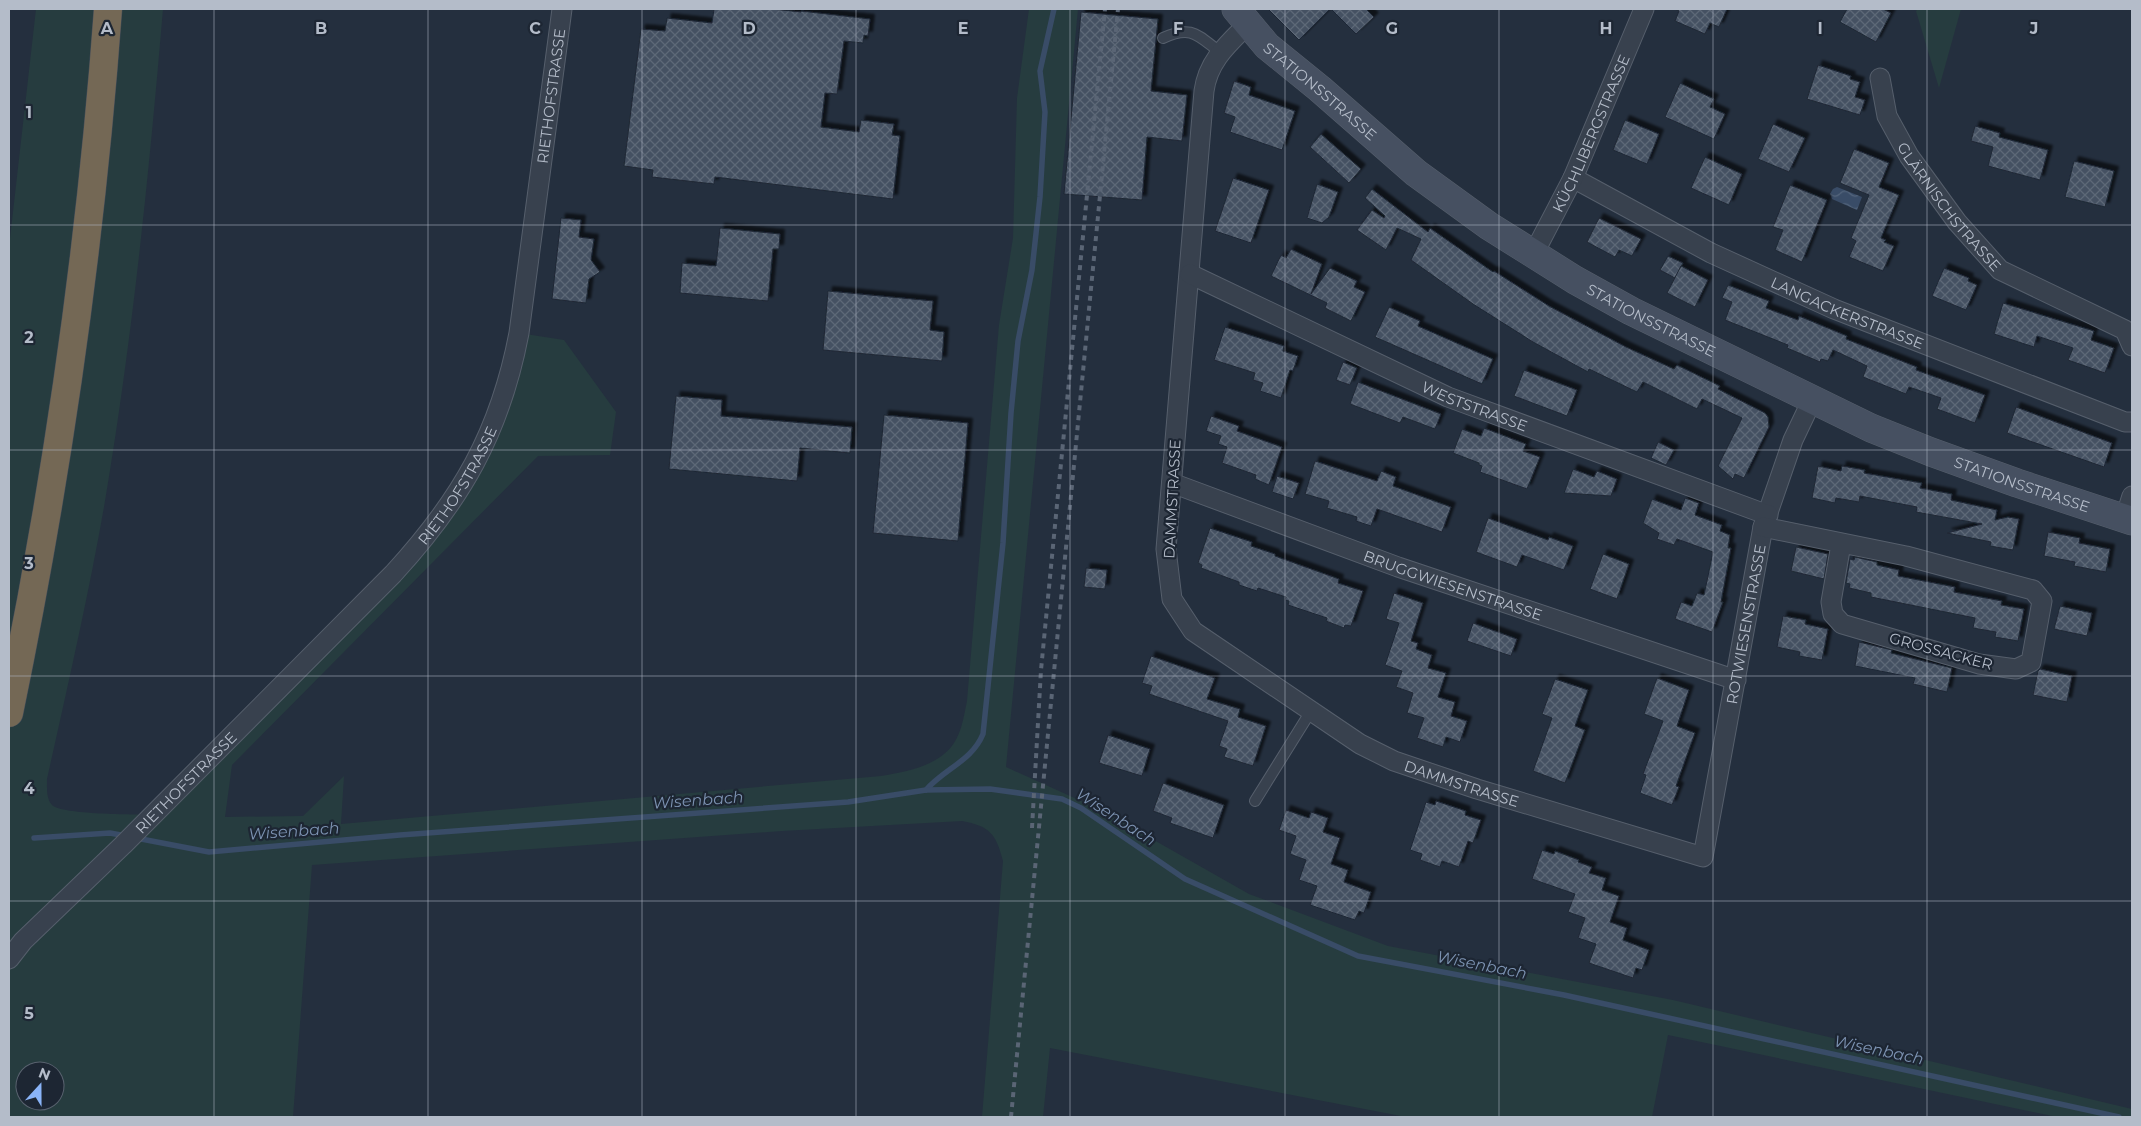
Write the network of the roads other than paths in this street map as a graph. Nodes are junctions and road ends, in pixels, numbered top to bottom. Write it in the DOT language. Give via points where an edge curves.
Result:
graph roads {
  1 [pos="97,9"];
  2 [pos="108,9"];
  3 [pos="562,9"];
  4 [pos="1644,9"];
  5 [pos="1242,16"];
  6 [pos="1163,38"];
  7 [pos="1220,52"];
  8 [pos="1880,78"];
  9 [pos="1573,178"];
  10 [pos="1533,255"];
  11 [pos="1190,274"];
  12 [pos="2130,334"];
  13 [pos="1813,398"];
  14 [pos="2132,422"];
  15 [pos="1172,483"];
  16 [pos="2130,512"];
  17 [pos="1766,521"];
  18 [pos="1841,544"];
  19 [pos="9,656"];
  20 [pos="1736,680"];
  21 [pos="1311,711"];
  22 [pos="9,713"];
  23 [pos="1255,802"];
  24 [pos="1703,857"];
  25 [pos="9,959"];
  1 -- 19 [label="highway" via="88,127 65,318 46,452"];
  2 -- 22 [label="highway" via="91,198 68,382"];
  3 -- 25 [label="street, RIETHOFSTRASSE" via="520,333 504,395 480,456 444,514 393,574 23,941"];
  4 -- 9 [label="street, KÜCHLIBERGSTRASSE"];
  5 -- 7 [label="street, DAMMSTRASSE"];
  5 -- 10 [label="street, STATIONSSTRASSE" via="1267,46 1416,173"];
  6 -- 7 [label="lane" via="1182,31 1189,32"];
  7 -- 11 [label="street, DAMMSTRASSE" via="1212,64 1204,91"];
  8 -- 12 [label="street, GLÄRNISCHSTRASSE" via="1887,116 1909,156 1957,222 2000,270"];
  9 -- 10 [label="street, KÜCHLIBERGSTRASSE"];
  9 -- 14 [label="street, LANGACKERSTRASSE" via="1711,253 1834,309"];
  10 -- 13 [label="street, STATIONSSTRASSE" via="1631,311"];
  11 -- 15 [label="street, DAMMSTRASSE"];
  11 -- 17 [label="street, WESTSTRASSE" via="1448,397"];
  13 -- 16 [label="street, STATIONSSTRASSE" via="1871,428 2017,483"];
  13 -- 17 [label="street, ROTWIESENSTRASSE" via="1793,440"];
  15 -- 20 [label="street, BRUGGWIESENSTRASSE" via="1398,567"];
  15 -- 21 [label="street, DAMMSTRASSE" via="1166,549 1172,599 1193,631"];
  17 -- 18 [label="street, GROSSACKER"];
  17 -- 20 [label="street, ROTWIESENSTRASSE"];
  18 -- 18 [label="street, GROSSACKER" via="1831,602 1832,614 1842,624 1979,664 2016,669 2031,662 2042,601 2032,590 1906,556"];
  20 -- 24 [label="street, ROTWIESENSTRASSE"];
  21 -- 23 [label="lane"];
  21 -- 24 [label="street, DAMMSTRASSE" via="1360,744 1398,762"];
}
